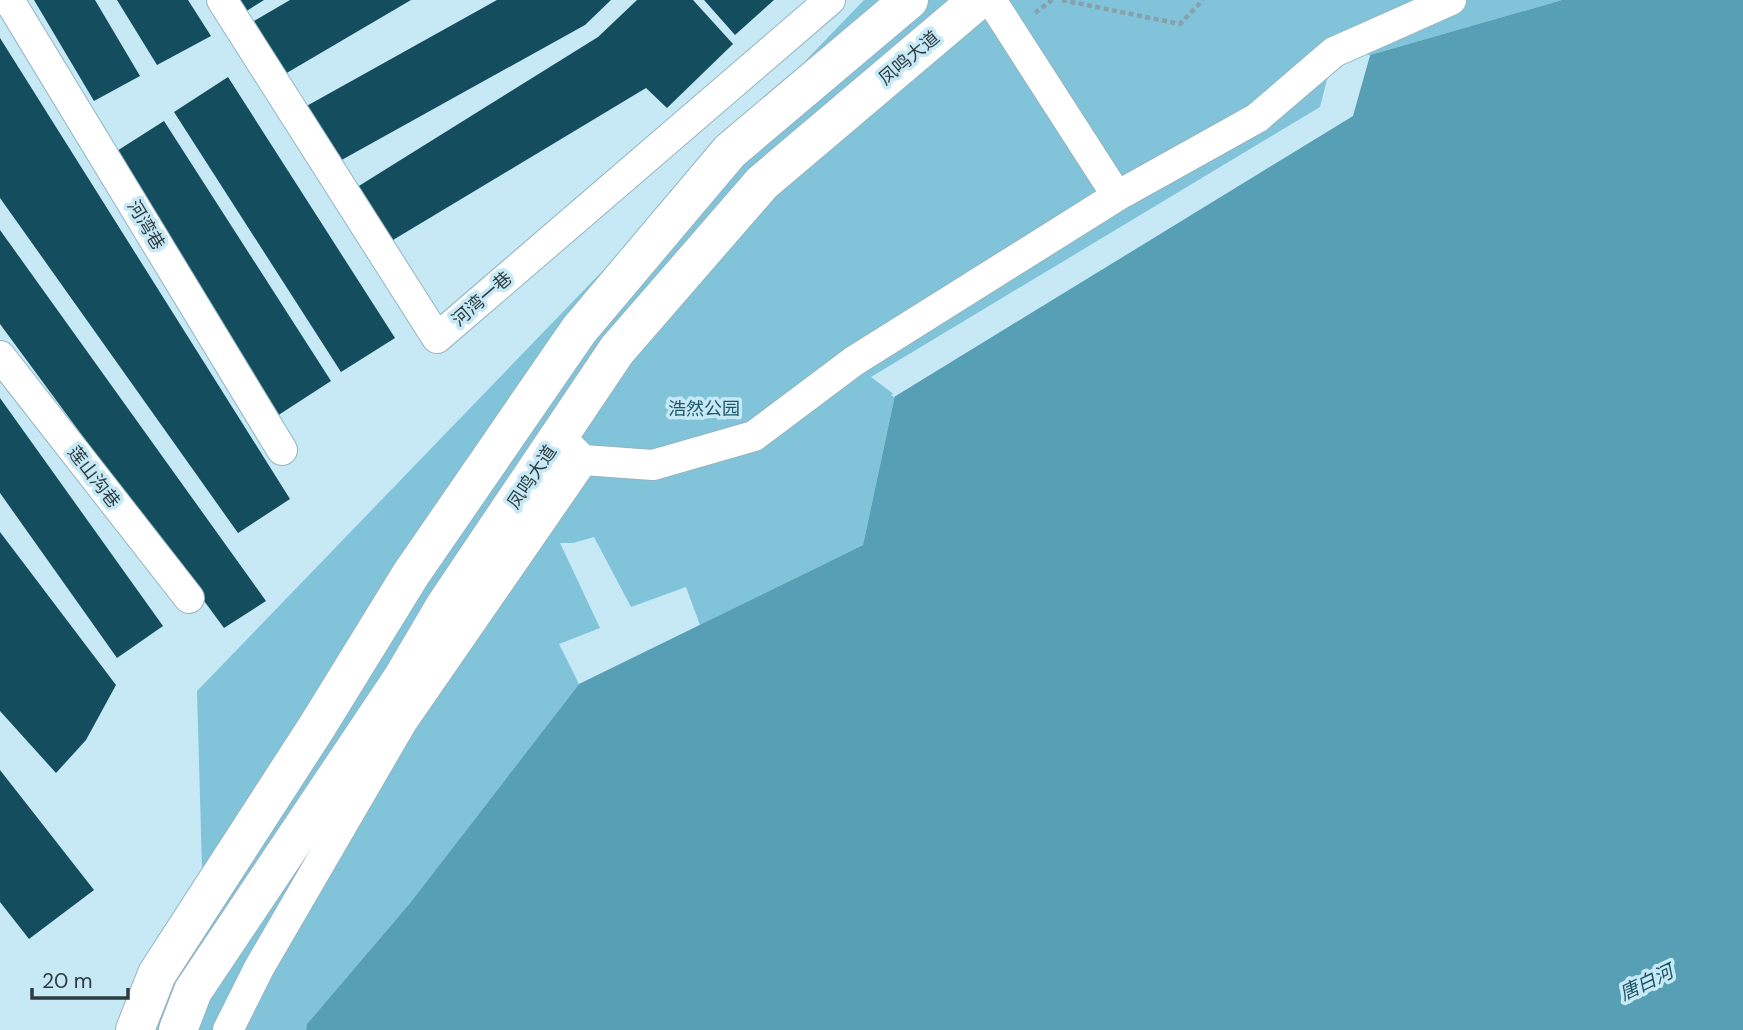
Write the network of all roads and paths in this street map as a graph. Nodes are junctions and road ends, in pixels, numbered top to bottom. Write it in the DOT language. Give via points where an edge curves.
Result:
graph roads {
  1 [pos="9,0"];
  2 [pos="222,0"];
  3 [pos="830,0"];
  4 [pos="909,0"];
  5 [pos="978,0"];
  6 [pos="991,0"];
  7 [pos="1062,0"];
  8 [pos="1203,0"];
  9 [pos="1451,0"];
  10 [pos="1117,196"];
  11 [pos="0,356"];
  12 [pos="571,448"];
  13 [pos="282,450"];
  14 [pos="189,598"];
  15 [pos="135,1030"];
  16 [pos="178,1030"];
  17 [pos="228,1030"];
  1 -- 13 [label="street, 河湾巷"];
  2 -- 3 [label="street, 河湾一巷" via="437,338"];
  4 -- 15 [label="main road" via="730,151 587,319 419,563 157,974"];
  5 -- 12 [label="main road, 凤鸣大道" via="762,183 617,350"];
  6 -- 10 [label="street"];
  7 -- 8 [label="path" via="1180,24"];
  9 -- 10 [label="street" via="1334,52 1257,118"];
  10 -- 12 [label="street" via="854,361 754,436 653,465"];
  11 -- 14 [label="street, 莲山沟巷"];
  12 -- 16 [label="main road, 凤鸣大道" via="446,604 403,677 193,991"];
  12 -- 17 [label="street" via="402,722 258,968"];
}
